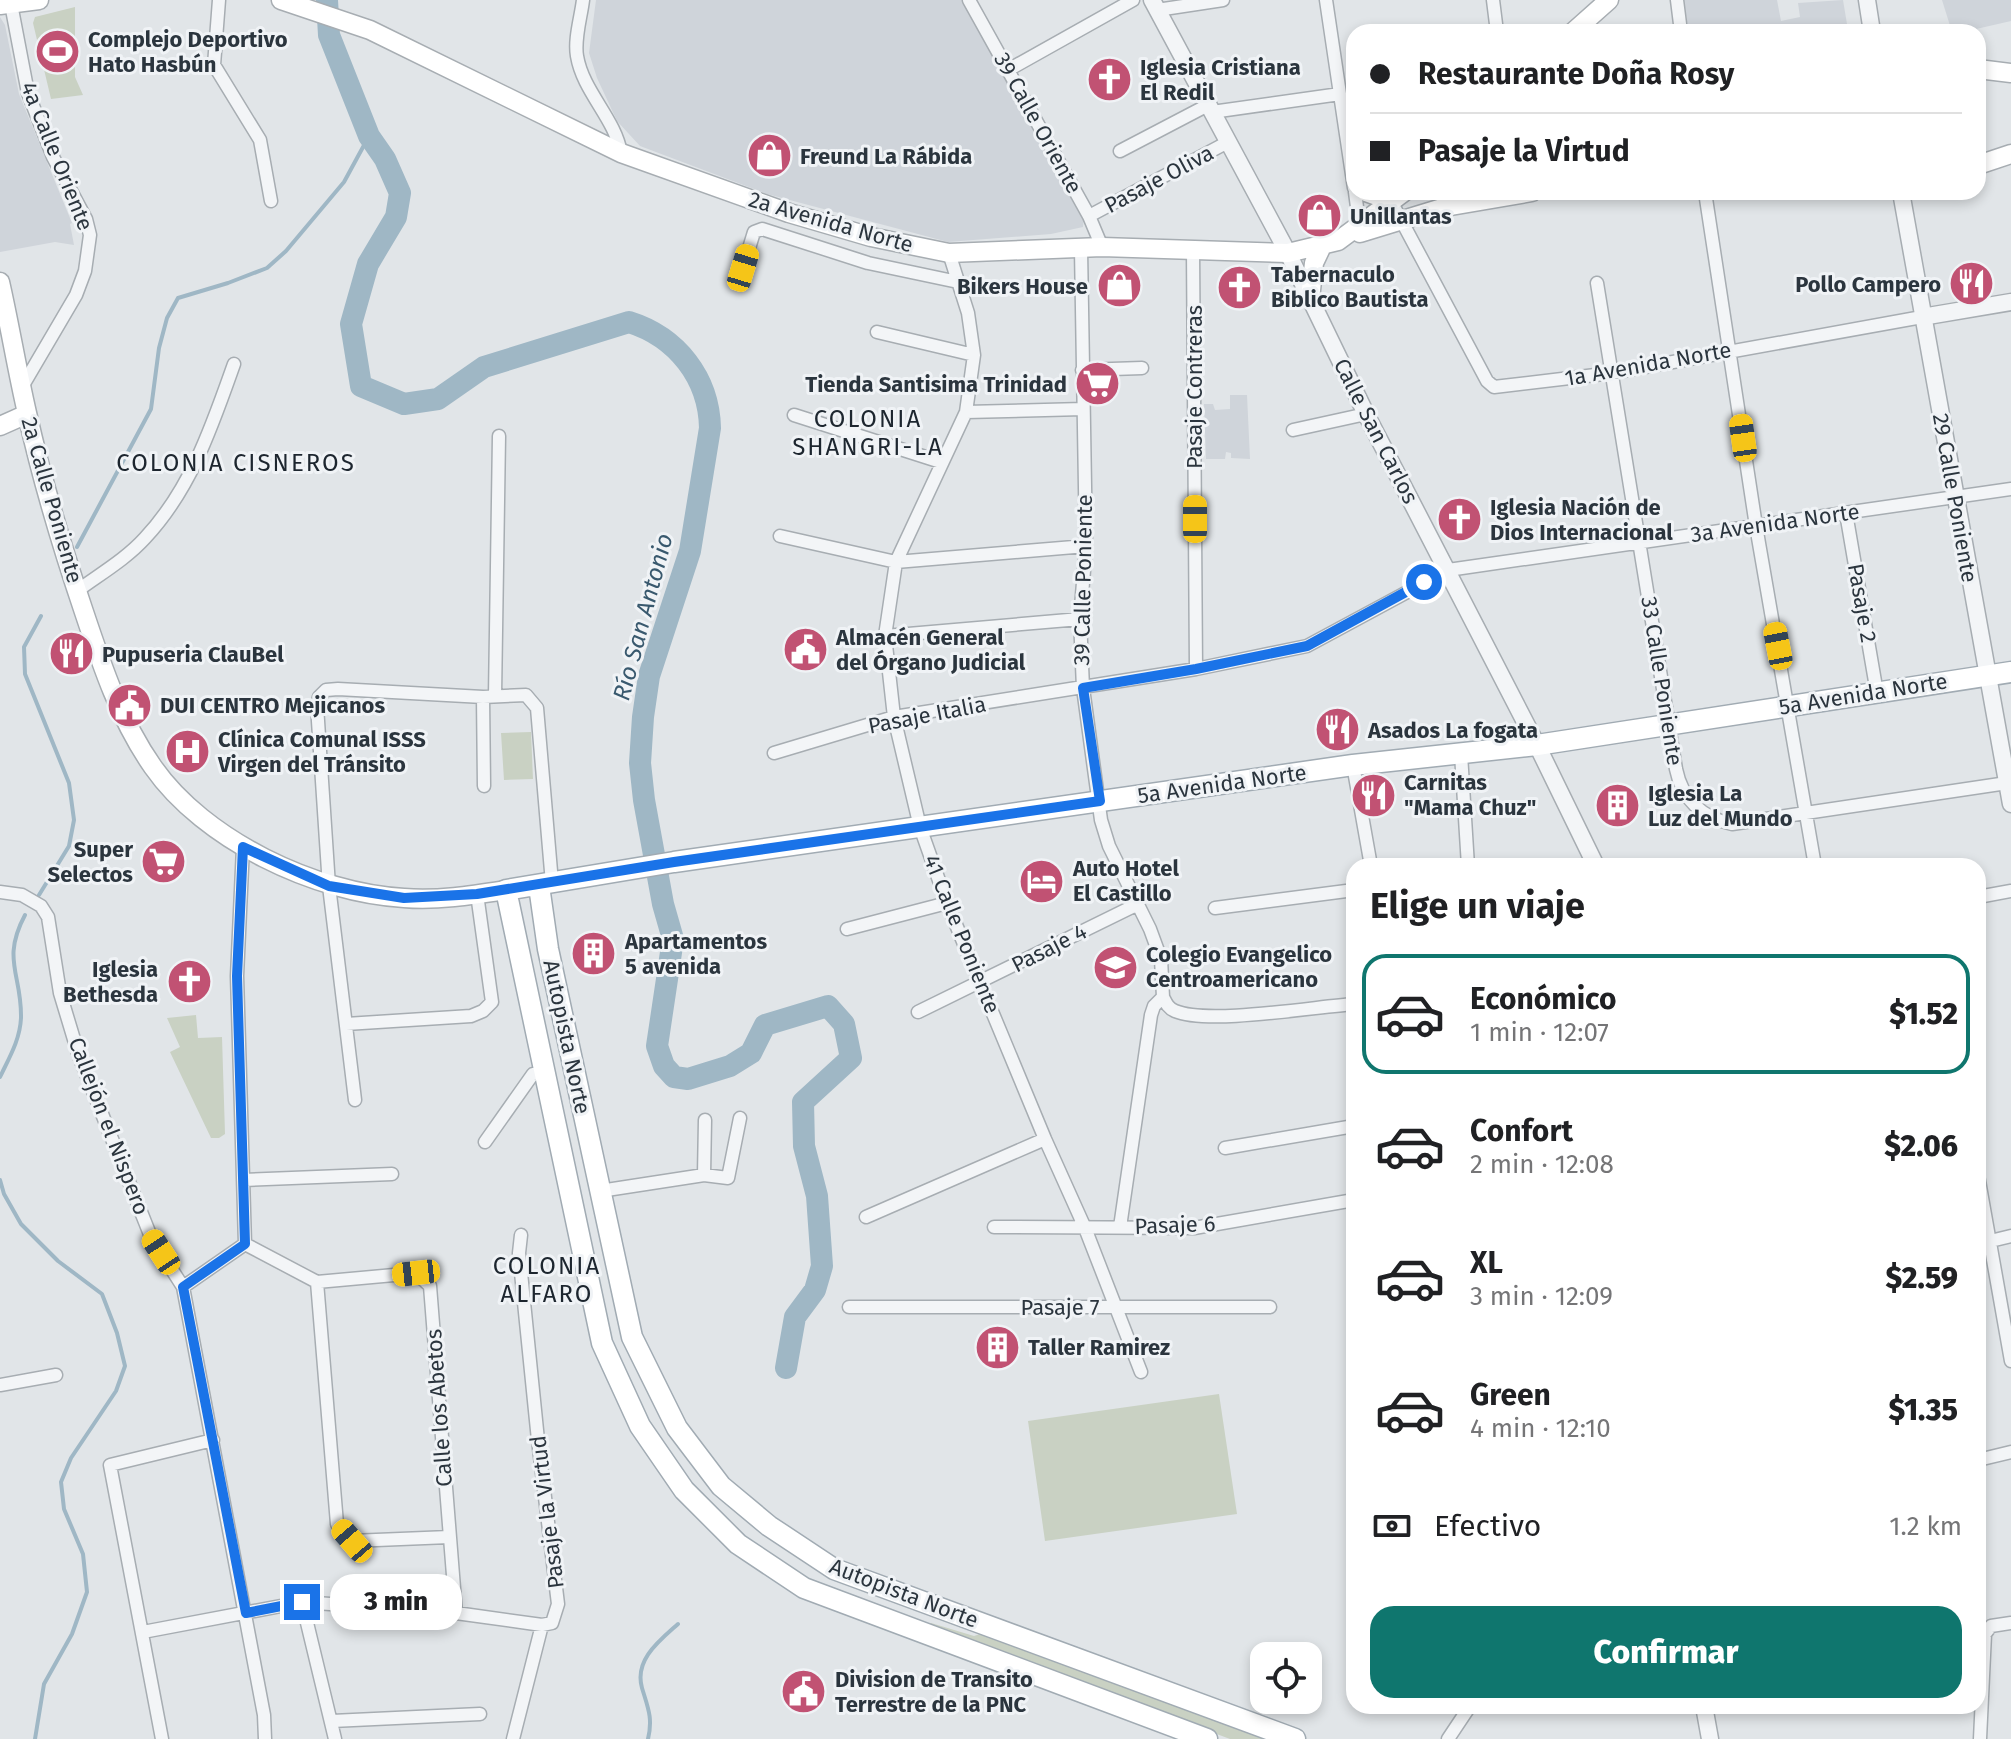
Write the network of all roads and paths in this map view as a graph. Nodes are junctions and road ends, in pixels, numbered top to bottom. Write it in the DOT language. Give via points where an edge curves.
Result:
graph roads {
  1 [pos="39,0"];
  2 [pos="219,0"];
  3 [pos="583,0"];
  4 [pos="969,0"];
  5 [pos="1133,0"];
  6 [pos="1223,0"];
  7 [pos="1326,0"];
  8 [pos="1493,0"];
  9 [pos="1609,0"];
  10 [pos="1677,0"];
  11 [pos="1867,0"];
  12 [pos="285,1"];
  13 [pos="6,5"];
  14 [pos="1155,5"];
  15 [pos="1496,24"];
  16 [pos="1582,24"];
  17 [pos="1680,24"];
  18 [pos="1871,24"];
  19 [pos="1008,70"];
  20 [pos="1986,70"];
  21 [pos="2011,73"];
  22 [pos="1340,94"];
  23 [pos="1210,109"];
  24 [pos="1346,134"];
  25 [pos="1228,142"];
  26 [pos="1120,151"];
  27 [pos="621,153"];
  28 [pos="2011,154"];
  29 [pos="1986,162"];
  30 [pos="1356,200"];
  31 [pos="1394,200"];
  32 [pos="1398,200"];
  33 [pos="1433,200"];
  34 [pos="1486,200"];
  35 [pos="1706,200"];
  36 [pos="1902,200"];
  37 [pos="271,201"];
  38 [pos="1445,207"];
  39 [pos="1089,216"];
  40 [pos="1402,219"];
  41 [pos="1360,230"];
  42 [pos="1330,244"];
  43 [pos="1102,247"];
  44 [pos="1081,249"];
  45 [pos="1193,250"];
  46 [pos="949,253"];
  47 [pos="1288,253"];
  48 [pos="743,268"];
  49 [pos="0,282"];
  50 [pos="958,282"];
  51 [pos="1597,283"];
  52 [pos="1310,299"];
  53 [pos="2011,302"];
  54 [pos="1922,317"];
  55 [pos="877,332"];
  56 [pos="1731,350"];
  57 [pos="974,355"];
  58 [pos="234,364"];
  59 [pos="1142,368"];
  60 [pos="1082,370"];
  61 [pos="1612,373"];
  62 [pos="22,387"];
  63 [pos="1083,409"];
  64 [pos="966,412"];
  65 [pos="27,414"];
  66 [pos="1366,414"];
  67 [pos="794,415"];
  68 [pos="0,426"];
  69 [pos="1293,430"];
  70 [pos="499,436"];
  71 [pos="941,462"];
  72 [pos="2011,489"];
  73 [pos="1955,497"];
  74 [pos="1846,513"];
  75 [pos="1756,526"];
  76 [pos="780,536"];
  77 [pos="1639,543"];
  78 [pos="1086,546"];
  79 [pos="896,562"];
  80 [pos="1448,570"];
  81 [pos="77,591"];
  82 [pos="1080,619"];
  83 [pos="885,636"];
  84 [pos="1196,669"];
  85 [pos="2011,672"];
  86 [pos="1987,675"];
  87 [pos="1083,688"];
  88 [pos="1877,693"];
  89 [pos="489,697"];
  90 [pos="1789,706"];
  91 [pos="121,712"];
  92 [pos="894,717"];
  93 [pos="1669,725"];
  94 [pos="1537,745"];
  95 [pos="774,753"];
  96 [pos="1461,754"];
  97 [pos="1353,765"];
  98 [pos="2007,783"];
  99 [pos="484,786"];
  100 [pos="1100,801"];
  101 [pos="2011,804"];
  102 [pos="1806,814"];
  103 [pos="920,827"];
  104 [pos="243,847"];
  105 [pos="1370,858"];
  106 [pos="1468,858"];
  107 [pos="1592,858"];
  108 [pos="1814,858"];
  109 [pos="546,884"];
  110 [pos="329,886"];
  111 [pos="506,890"];
  112 [pos="1346,891"];
  113 [pos="2011,891"];
  114 [pos="0,892"];
  115 [pos="477,894"];
  116 [pos="1986,896"];
  117 [pos="947,903"];
  118 [pos="1136,905"];
  119 [pos="1215,908"];
  120 [pos="847,929"];
  121 [pos="981,982"];
  122 [pos="1163,997"];
  123 [pos="1346,1005"];
  124 [pos="918,1012"];
  125 [pos="346,1024"];
  126 [pos="543,1073"];
  127 [pos="355,1100"];
  128 [pos="740,1118"];
  129 [pos="705,1120"];
  130 [pos="1346,1127"];
  131 [pos="1045,1139"];
  132 [pos="485,1142"];
  133 [pos="1225,1148"];
  134 [pos="392,1174"];
  135 [pos="704,1175"];
  136 [pos="243,1180"];
  137 [pos="600,1191"];
  138 [pos="1346,1201"];
  139 [pos="866,1217"];
  140 [pos="994,1227"];
  141 [pos="1120,1227"];
  142 [pos="1085,1228"];
  143 [pos="521,1235"];
  144 [pos="2011,1236"];
  145 [pos="1986,1242"];
  146 [pos="245,1244"];
  147 [pos="1986,1252"];
  148 [pos="317,1282"];
  149 [pos="183,1287"];
  150 [pos="849,1307"];
  151 [pos="1114,1307"];
  152 [pos="1270,1307"];
  153 [pos="2011,1361"];
  154 [pos="1141,1372"];
  155 [pos="56,1375"];
  156 [pos="0,1385"];
  157 [pos="213,1440"];
  158 [pos="2011,1452"];
  159 [pos="1986,1458"];
  160 [pos="449,1537"];
  161 [pos="882,1587"];
  162 [pos="302,1602"];
  163 [pos="246,1613"];
  164 [pos="456,1613"];
  165 [pos="873,1616"];
  166 [pos="2011,1623"];
  167 [pos="984,1624"];
  168 [pos="542,1625"];
  169 [pos="143,1632"];
  170 [pos="1986,1633"];
  171 [pos="931,1636"];
  172 [pos="480,1714"];
  173 [pos="1465,1714"];
  174 [pos="1705,1714"];
  175 [pos="1981,1714"];
  176 [pos="332,1721"];
  177 [pos="162,1739"];
  178 [pos="265,1739"];
  179 [pos="335,1739"];
  180 [pos="513,1739"];
  181 [pos="1207,1739"];
  182 [pos="1295,1739"];
  183 [pos="1448,1739"];
  184 [pos="1710,1739"];
  185 [pos="1980,1739"];
  1 -- 13 [label="main road"];
  2 -- 37 [label="street" via="214,65 260,140"];
  3 -- 27 [label="street" via="577,54 583,75 619,138"];
  4 -- 19 [label="street, 39 Calle Oriente"];
  5 -- 19 [label="street"];
  6 -- 14 [label="street"];
  7 -- 22 [label="street"];
  8 -- 15 [label="street"];
  9 -- 16 [label="main road"];
  10 -- 17 [label="street"];
  11 -- 18 [label="street"];
  12 -- 27 [label="main road, 2a Avenida Norte" via="382,36"];
  13 -- 62 [label="street, 4a Calle Oriente" via="28,93 90,235 76,295"];
  14 -- 23 [label="street, Calle San Carlos"];
  19 -- 39 [label="street, 39 Calle Oriente"];
  20 -- 21 [label="main road"];
  22 -- 23 [label="street"];
  22 -- 24 [label="street"];
  23 -- 25 [label="street, Calle San Carlos"];
  23 -- 26 [label="street"];
  25 -- 39 [label="street, Pasaje Oliva"];
  25 -- 47 [label="street, Calle San Carlos"];
  27 -- 46 [label="main road, 2a Avenida Norte" via="789,213"];
  28 -- 29 [label="main road"];
  30 -- 41 [label="street"];
  31 -- 41 [label="main road"];
  32 -- 40 [label="street, 1a Avenida Norte"];
  33 -- 38 [label="main road"];
  34 -- 38 [label="main road, 2a Avenida Norte"];
  35 -- 56 [label="street"];
  36 -- 54 [label="street, 29 Calle Poniente"];
  38 -- 40 [label="main road, 2a Avenida Norte"];
  39 -- 43 [label="street, 39 Calle Oriente"];
  40 -- 41 [label="main road, 2a Avenida Norte"];
  40 -- 61 [label="street, 1a Avenida Norte" via="1494,387"];
  41 -- 42 [label="main road, 2a Avenida Norte"];
  42 -- 47 [label="main road, 2a Avenida Norte"];
  42 -- 52 [label="main road" via="1314,263"];
  43 -- 44 [label="main road, 2a Avenida Norte"];
  43 -- 45 [label="main road, 2a Avenida Norte"];
  44 -- 46 [label="main road, 2a Avenida Norte"];
  44 -- 60 [label="street, 39 Calle Poniente"];
  45 -- 47 [label="main road, 2a Avenida Norte"];
  45 -- 84 [label="street, Pasaje Contreras"];
  46 -- 50 [label="street, 41 Calle Poniente"];
  47 -- 52 [label="street, Calle San Carlos"];
  48 -- 50 [label="street" via="754,232 762,229 868,263"];
  49 -- 62 [label="main road, 2a Calle Poniente"];
  50 -- 57 [label="street, 41 Calle Poniente"];
  51 -- 61 [label="street, 33 Calle Poniente"];
  52 -- 66 [label="street, Calle San Carlos"];
  53 -- 54 [label="street, 1a Avenida Norte"];
  54 -- 56 [label="street, 1a Avenida Norte"];
  54 -- 73 [label="street, 29 Calle Poniente"];
  55 -- 57 [label="street"];
  56 -- 61 [label="street, 1a Avenida Norte"];
  56 -- 75 [label="street"];
  57 -- 64 [label="street, 41 Calle Poniente"];
  58 -- 81 [label="street" via="207,439 164,515 131,551"];
  59 -- 60 [label="street"];
  60 -- 63 [label="street, 39 Calle Poniente"];
  61 -- 77 [label="street, 33 Calle Poniente"];
  62 -- 65 [label="main road, 2a Calle Poniente"];
  63 -- 64 [label="street"];
  63 -- 78 [label="street, 39 Calle Poniente"];
  64 -- 71 [label="street, 41 Calle Poniente"];
  65 -- 68 [label="main road"];
  65 -- 81 [label="main road, 2a Calle Poniente"];
  66 -- 69 [label="street"];
  66 -- 80 [label="street, Calle San Carlos"];
  67 -- 71 [label="street"];
  70 -- 89 [label="street"];
  71 -- 79 [label="street, 41 Calle Poniente"];
  72 -- 73 [label="street, 3a Avenida Norte"];
  73 -- 74 [label="street, 3a Avenida Norte"];
  73 -- 86 [label="street, 29 Calle Poniente"];
  74 -- 75 [label="street, 3a Avenida Norte"];
  74 -- 88 [label="street, Pasaje 2"];
  75 -- 77 [label="street, 3a Avenida Norte"];
  75 -- 90 [label="street"];
  76 -- 79 [label="street"];
  77 -- 80 [label="street, 3a Avenida Norte"];
  77 -- 93 [label="street, 33 Calle Poniente"];
  78 -- 79 [label="street"];
  78 -- 82 [label="street, 39 Calle Poniente"];
  79 -- 83 [label="street, 41 Calle Poniente"];
  80 -- 84 [label="street, 3a Avenida Norte" via="1307,646"];
  80 -- 94 [label="street, Calle San Carlos"];
  81 -- 91 [label="main road, 2a Calle Poniente"];
  82 -- 83 [label="street"];
  82 -- 87 [label="street, 39 Calle Poniente"];
  83 -- 92 [label="street, 41 Calle Poniente"];
  84 -- 87 [label="street, 3a Avenida Norte"];
  85 -- 86 [label="main road, 5a Avenida Norte"];
  86 -- 88 [label="main road, 5a Avenida Norte"];
  86 -- 98 [label="street, 29 Calle Poniente"];
  87 -- 92 [label="street, Pasaje Italia"];
  87 -- 100 [label="street, 39 Calle Poniente"];
  88 -- 90 [label="main road, 5a Avenida Norte"];
  89 -- 99 [label="street"];
  89 -- 109 [label="street" via="526,695 537,708"];
  89 -- 110 [label="street" via="338,689 319,697"];
  90 -- 93 [label="main road, 5a Avenida Norte"];
  90 -- 102 [label="street"];
  91 -- 104 [label="main road, 5a Avenida Norte" via="166,784"];
  92 -- 95 [label="street, Pasaje Italia"];
  92 -- 103 [label="street, 41 Calle Poniente"];
  93 -- 94 [label="main road, 5a Avenida Norte"];
  93 -- 102 [label="street, 33 Calle Poniente" via="1683,791 1709,817 1732,824"];
  94 -- 96 [label="main road, 5a Avenida Norte"];
  94 -- 107 [label="street, Calle San Carlos"];
  96 -- 97 [label="main road, 5a Avenida Norte"];
  96 -- 106 [label="street"];
  97 -- 100 [label="main road, 5a Avenida Norte"];
  97 -- 105 [label="street"];
  98 -- 101 [label="street, 29 Calle Poniente"];
  98 -- 102 [label="street, 33 Calle Poniente"];
  100 -- 103 [label="main road, 5a Avenida Norte"];
  100 -- 118 [label="street, 39 Calle Poniente" via="1109,846"];
  102 -- 108 [label="street"];
  103 -- 109 [label="main road, 5a Avenida Norte"];
  103 -- 117 [label="street, 41 Calle Poniente"];
  104 -- 110 [label="main road, 5a Avenida Norte"];
  104 -- 136 [label="street" via="237,976"];
  109 -- 111 [label="main road, 5a Avenida Norte"];
  109 -- 137 [label="main road, Autopista Norte" via="548,949"];
  110 -- 115 [label="main road, 5a Avenida Norte" via="404,898"];
  110 -- 125 [label="street"];
  111 -- 115 [label="main road, 5a Avenida Norte"];
  111 -- 126 [label="main road, Autopista Norte"];
  112 -- 119 [label="street"];
  113 -- 116 [label="street"];
  114 -- 149 [label="street, Callejón el Nispero" via="22,895 48,917 60,993 79,1056 151,1237"];
  115 -- 125 [label="street" via="492,1002 483,1011"];
  117 -- 120 [label="street"];
  117 -- 121 [label="street, 41 Calle Poniente"];
  118 -- 121 [label="street, Pasaje 4"];
  118 -- 122 [label="street, 39 Calle Poniente" via="1161,959"];
  121 -- 124 [label="street, Pasaje 4"];
  121 -- 131 [label="street, 41 Calle Poniente"];
  122 -- 123 [label="street" via="1175,1011 1209,1017"];
  122 -- 141 [label="street, 39 Calle Poniente" via="1151,1015"];
  125 -- 127 [label="street"];
  126 -- 132 [label="street" via="533,1074"];
  126 -- 165 [label="main road, Autopista Norte" via="602,1343 640,1426 684,1490 738,1544 804,1588"];
  128 -- 135 [label="street" via="728,1178"];
  129 -- 135 [label="street"];
  130 -- 133 [label="street"];
  131 -- 139 [label="street"];
  131 -- 142 [label="street, 41 Calle Poniente"];
  134 -- 136 [label="street"];
  135 -- 137 [label="street"];
  136 -- 146 [label="street"];
  137 -- 161 [label="main road, Autopista Norte" via="632,1337 677,1428 721,1486 769,1526 834,1569"];
  138 -- 141 [label="street, Pasaje 6" via="1207,1227"];
  140 -- 142 [label="street, Pasaje 6"];
  141 -- 142 [label="street, Pasaje 6"];
  142 -- 151 [label="street, 41 Calle Poniente"];
  143 -- 168 [label="street, Pasaje la Virtud" via="558,1604 552,1623"];
  144 -- 145 [label="street"];
  146 -- 148 [label="street"];
  146 -- 149 [label="street"];
  147 -- 153 [label="street"];
  148 -- 160 [label="street" via="337,1524 352,1541"];
  148 -- 160 [label="street, Calle los Abetos" via="416,1273 430,1286"];
  149 -- 157 [label="street"];
  150 -- 151 [label="street, Pasaje 7"];
  151 -- 152 [label="street, Pasaje 7"];
  151 -- 154 [label="street, 41 Calle Poniente"];
  155 -- 156 [label="street"];
  157 -- 163 [label="street"];
  157 -- 169 [label="street" via="110,1465"];
  158 -- 159 [label="street"];
  160 -- 164 [label="street, Calle los Abetos"];
  161 -- 165 [label="main road" via="893,1608"];
  161 -- 167 [label="main road, Autopista Norte"];
  162 -- 163 [label="street"];
  162 -- 164 [label="street"];
  162 -- 176 [label="street"];
  163 -- 169 [label="street"];
  163 -- 178 [label="street"];
  164 -- 168 [label="street"];
  165 -- 171 [label="main road, Autopista Norte"];
  166 -- 170 [label="street" via="1991,1626"];
  167 -- 171 [label="main road" via="975,1629 928,1616 921,1626"];
  167 -- 182 [label="main road, Autopista Norte"];
  168 -- 180 [label="street"];
  169 -- 177 [label="street"];
  171 -- 181 [label="main road, Autopista Norte"];
  172 -- 176 [label="street"];
  173 -- 183 [label="street"];
  174 -- 184 [label="street"];
  175 -- 185 [label="street"];
  176 -- 179 [label="street"];
}
